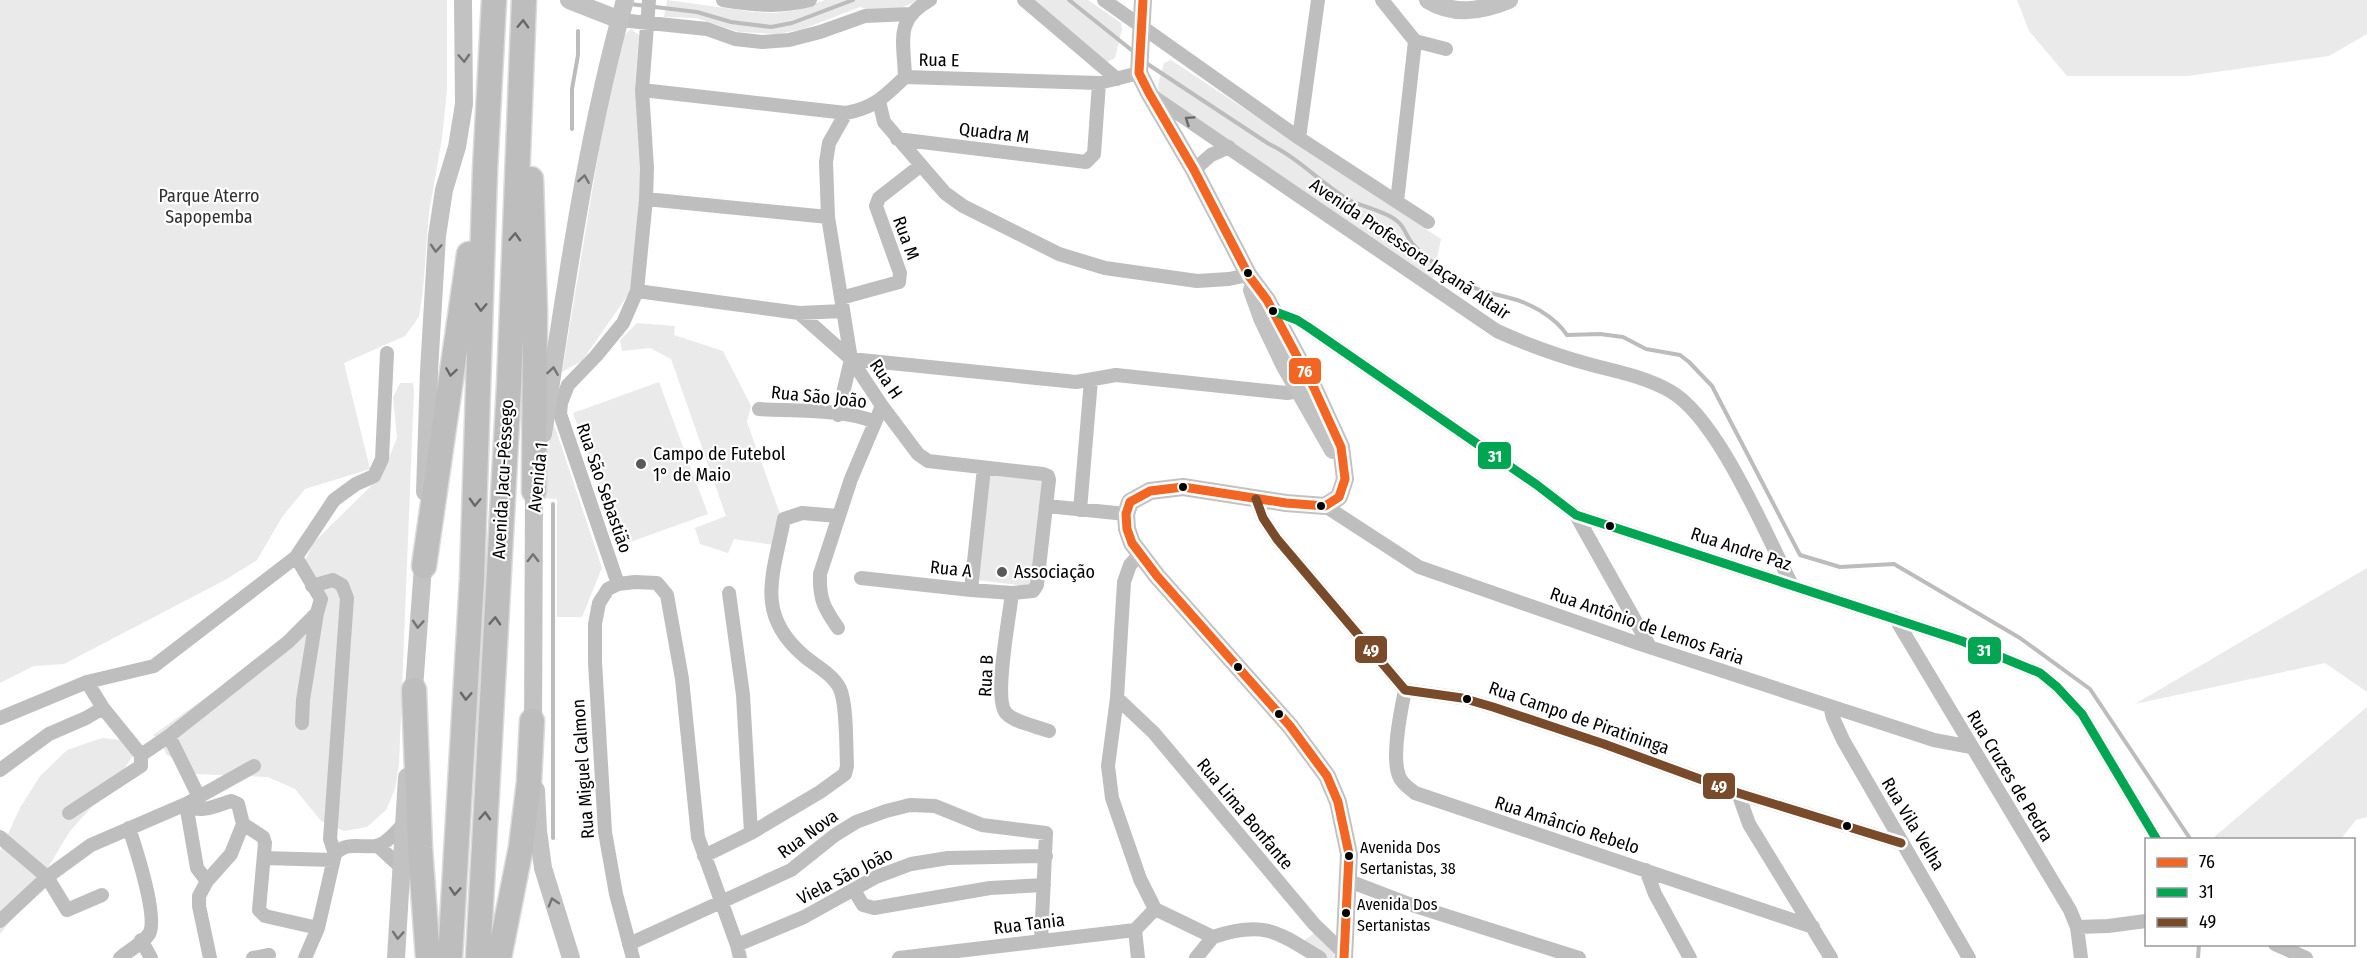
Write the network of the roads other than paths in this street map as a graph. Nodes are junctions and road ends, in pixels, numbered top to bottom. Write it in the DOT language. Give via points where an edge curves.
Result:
graph roads {
  1 [pos="463,0"];
  2 [pos="494,0"];
  3 [pos="524,0"];
  4 [pos="569,0"];
  5 [pos="650,0"];
  6 [pos="723,0"];
  7 [pos="810,0"];
  8 [pos="930,0"];
  9 [pos="1024,0"];
  10 [pos="1104,0"];
  11 [pos="1143,0"];
  12 [pos="1318,0"];
  13 [pos="1382,0"];
  14 [pos="1428,0"];
  15 [pos="1509,0"];
  16 [pos="622,11"];
  17 [pos="910,14"];
  18 [pos="648,20"];
  19 [pos="1140,24"];
  20 [pos="1415,41"];
  21 [pos="1446,49"];
  22 [pos="1139,62"];
  23 [pos="905,77"];
  24 [pos="1117,79"];
  25 [pos="1099,83"];
  26 [pos="642,90"];
  27 [pos="1149,93"];
  28 [pos="879,101"];
  29 [pos="846,113"];
  30 [pos="1299,138"];
  31 [pos="897,139"];
  32 [pos="1229,147"];
  33 [pos="519,148"];
  34 [pos="920,166"];
  35 [pos="485,170"];
  36 [pos="1194,170"];
  37 [pos="646,199"];
  38 [pos="1397,202"];
  39 [pos="828,217"];
  40 [pos="1428,222"];
  41 [pos="1249,275"];
  42 [pos="637,291"];
  43 [pos="842,305"];
  44 [pos="799,313"];
  45 [pos="1267,314"];
  46 [pos="1323,337"];
  47 [pos="1287,340"];
  48 [pos="387,353"];
  49 [pos="850,359"];
  50 [pos="1091,380"];
  51 [pos="1306,390"];
  52 [pos="882,406"];
  53 [pos="759,409"];
  54 [pos="838,415"];
  55 [pos="874,422"];
  56 [pos="984,468"];
  57 [pos="1049,480"];
  58 [pos="534,491"];
  59 [pos="1256,499"];
  60 [pos="1047,506"];
  61 [pos="1326,506"];
  62 [pos="1080,510"];
  63 [pos="1126,514"];
  64 [pos="1576,515"];
  65 [pos="838,516"];
  66 [pos="1140,554"];
  67 [pos="296,557"];
  68 [pos="424,566"];
  69 [pos="861,578"];
  70 [pos="618,584"];
  71 [pos="1791,584"];
  72 [pos="312,586"];
  73 [pos="971,590"];
  74 [pos="729,593"];
  75 [pos="1012,593"];
  76 [pos="317,613"];
  77 [pos="1895,618"];
  78 [pos="838,628"];
  79 [pos="1650,647"];
  80 [pos="87,682"];
  81 [pos="414,690"];
  82 [pos="1405,690"];
  83 [pos="1117,698"];
  84 [pos="1830,706"];
  85 [pos="103,708"];
  86 [pos="0,718"];
  87 [pos="532,721"];
  88 [pos="302,723"];
  89 [pos="1049,731"];
  90 [pos="169,736"];
  91 [pos="1971,747"];
  92 [pos="141,755"];
  93 [pos="254,766"];
  94 [pos="0,770"];
  95 [pos="1738,793"];
  96 [pos="193,800"];
  97 [pos="69,813"];
  98 [pos="405,822"];
  99 [pos="243,824"];
  100 [pos="129,828"];
  101 [pos="751,832"];
  102 [pos="0,837"];
  103 [pos="2156,838"];
  104 [pos="1901,843"];
  105 [pos="378,846"];
  106 [pos="704,856"];
  107 [pos="1046,856"];
  108 [pos="334,857"];
  109 [pos="264,858"];
  110 [pos="403,869"];
  111 [pos="1646,870"];
  112 [pos="46,877"];
  113 [pos="207,881"];
  114 [pos="1349,881"];
  115 [pos="1044,885"];
  116 [pos="854,890"];
  117 [pos="102,895"];
  118 [pos="722,902"];
  119 [pos="1155,909"];
  120 [pos="0,921"];
  121 [pos="2145,921"];
  122 [pos="1314,924"];
  123 [pos="1813,927"];
  124 [pos="2077,927"];
  125 [pos="318,928"];
  126 [pos="1135,930"];
  127 [pos="1213,937"];
  128 [pos="141,940"];
  129 [pos="1293,940"];
  130 [pos="1041,941"];
  131 [pos="629,944"];
  132 [pos="2277,946"];
  133 [pos="739,951"];
  134 [pos="269,955"];
  135 [pos="573,955"];
  136 [pos="1345,956"];
  137 [pos="120,958"];
  138 [pos="151,958"];
  139 [pos="210,958"];
  140 [pos="253,958"];
  141 [pos="305,958"];
  142 [pos="396,958"];
  143 [pos="428,958"];
  144 [pos="450,958"];
  145 [pos="478,958"];
  146 [pos="499,958"];
  147 [pos="633,958"];
  148 [pos="899,958"];
  149 [pos="1138,958"];
  150 [pos="1196,958"];
  151 [pos="1320,958"];
  152 [pos="1579,958"];
  153 [pos="1690,958"];
  154 [pos="1831,958"];
  155 [pos="1970,958"];
  156 [pos="2081,958"];
  157 [pos="2306,958"];
  1 -- 68 [label="main road, one-way" via="464,104 441,207 433,288"];
  2 -- 35 [label="highway, Avenida Jacu-Pêssego"];
  33 -- 3 [label="highway, Avenida Jacu-Pêssego, one-way"];
  4 -- 16 [label="main road"];
  5 -- 18 [label="street, Rua São Sebastião"];
  6 -- 7 [label="street" via="765,7"];
  8 -- 17 [label="street"];
  9 -- 24 [label="street"];
  10 -- 19 [label="street, Avenida Professora Jaçanã Altair"];
  11 -- 19 [label="main road"];
  12 -- 30 [label="street"];
  13 -- 20 [label="street"];
  14 -- 15 [label="main road" via="1447,9 1468,11"];
  16 -- 18 [label="street"];
  58 -- 16 [label="main road, Avenida 1, one-way" via="585,172"];
  17 -- 18 [label="street" via="865,16 799,38 762,42"];
  17 -- 23 [label="street" via="904,30"];
  18 -- 26 [label="street, Rua São Sebastião"];
  19 -- 22 [label="main road"];
  19 -- 30 [label="street, Avenida Professora Jaçanã Altair"];
  20 -- 21 [label="street"];
  20 -- 38 [label="street"];
  22 -- 24 [label="street, Rua E"];
  22 -- 27 [label="main road"];
  23 -- 25 [label="street, Rua E"];
  23 -- 28 [label="street, Rua E"];
  24 -- 25 [label="street, Rua E"];
  25 -- 31 [label="street, Quadra M" via="1094,154 1086,162"];
  26 -- 29 [label="street, Rua E"];
  26 -- 37 [label="street, Rua São Sebastião"];
  32 -- 27 [label="street, Avenida Professora Jaçanã Altair, one-way"];
  27 -- 36 [label="main road"];
  28 -- 29 [label="street, Rua E"];
  28 -- 31 [label="street" via="881,117"];
  29 -- 39 [label="street, Rua H" via="832,134 827,152"];
  30 -- 38 [label="street, Avenida Professora Jaçanã Altair"];
  31 -- 34 [label="street"];
  32 -- 36 [label="street" via="1210,155"];
  32 -- 71 [label="street, Avenida Professora Jaçanã Altair" via="1497,331 1554,354 1646,380 1685,401 1716,440"];
  33 -- 58 [label="highway" via="530,172 532,195"];
  145 -- 33 [label="highway, Avenida Jacu-Pêssego, one-way"];
  34 -- 41 [label="street" via="963,206 1080,262 1197,281"];
  34 -- 43 [label="street, Rua M" via="879,198 876,206 900,273 899,282"];
  35 -- 68 [label="highway, one-way" via="476,196"];
  35 -- 144 [label="highway, Avenida Jacu-Pêssego, one-way" via="472,579"];
  36 -- 41 [label="main road"];
  37 -- 39 [label="street"];
  37 -- 42 [label="street, Rua São Sebastião"];
  38 -- 40 [label="street, Avenida Professora Jaçanã Altair"];
  39 -- 43 [label="street, Rua H"];
  41 -- 45 [label="main road" via="1256,304"];
  42 -- 44 [label="street"];
  42 -- 70 [label="street, Rua São Sebastião" via="623,323 568,385 560,414"];
  43 -- 44 [label="street"];
  43 -- 49 [label="street, Rua H"];
  44 -- 49 [label="street"];
  45 -- 46 [label="street" via="1297,320"];
  45 -- 47 [label="main road" via="1279,336"];
  45 -- 51 [label="main road"];
  46 -- 47 [label="street"];
  46 -- 64 [label="street"];
  47 -- 51 [label="main road"];
  48 -- 67 [label="street" via="381,459 374,476 334,500"];
  49 -- 50 [label="street" via="1076,382"];
  49 -- 52 [label="street, Rua H"];
  49 -- 54 [label="street"];
  50 -- 51 [label="street" via="1116,375 1287,393"];
  50 -- 62 [label="street"];
  51 -- 61 [label="main road" via="1341,447 1343,488 1339,497"];
  52 -- 55 [label="street"];
  52 -- 56 [label="street, Rua H" via="918,454 928,461"];
  53 -- 54 [label="street, Rua São João"];
  54 -- 55 [label="street, Rua São João"];
  55 -- 65 [label="street"];
  56 -- 57 [label="street, Rua H" via="1043,474"];
  56 -- 73 [label="street"];
  57 -- 60 [label="street, Rua A"];
  87 -- 58 [label="main road, Avenida 1, one-way"];
  59 -- 61 [label="main road"];
  59 -- 63 [label="main road" via="1170,487 1150,491 1130,502"];
  59 -- 82 [label="street" via="1277,539"];
  60 -- 62 [label="street"];
  60 -- 75 [label="street, Rua A" via="1036,588"];
  61 -- 79 [label="street, Rua Antônio de Lemos Faria" via="1419,567"];
  62 -- 63 [label="street"];
  63 -- 66 [label="main road" via="1127,529"];
  64 -- 71 [label="street, Rua Andre Paz"];
  64 -- 79 [label="street"];
  65 -- 78 [label="street" via="820,574 819,591"];
  65 -- 101 [label="street" via="802,513 784,519 771,595 775,621 786,638 833,679 841,691 846,770 820,792"];
  66 -- 83 [label="street" via="1130,565 1124,582"];
  66 -- 114 [label="main road" via="1290,726 1327,776 1345,827"];
  67 -- 72 [label="street"];
  67 -- 80 [label="street" via="154,666"];
  68 -- 81 [label="main road, one-way"];
  69 -- 73 [label="street, Rua A"];
  70 -- 106 [label="street" via="652,582 662,586 667,595 687,721 695,817"];
  70 -- 131 [label="street, Rua Miguel Calmon" via="603,595 597,610 594,662 608,855"];
  71 -- 77 [label="street, Rua Andre Paz"];
  72 -- 76 [label="street" via="321,599"];
  72 -- 108 [label="street" via="333,580 342,585 347,598 330,839"];
  73 -- 75 [label="street, Rua A"];
  74 -- 101 [label="street" via="743,695"];
  75 -- 89 [label="street, Rua B" via="1000,690 1002,706 1011,717"];
  76 -- 88 [label="street"];
  76 -- 90 [label="street" via="288,642"];
  77 -- 91 [label="street, Rua Cruzes de Pedra"];
  77 -- 103 [label="street, Rua Andre Paz" via="2020,664 2058,687 2082,714"];
  79 -- 84 [label="street, Rua Antônio de Lemos Faria"];
  80 -- 85 [label="street"];
  80 -- 86 [label="street"];
  81 -- 98 [label="main road"];
  81 -- 143 [label="highway"];
  82 -- 95 [label="street, Rua Campo de Piratininga" via="1493,707"];
  82 -- 111 [label="street, Rua Amâncio Rebelo" via="1397,770 1400,779 1415,793"];
  83 -- 119 [label="street" via="1108,782 1140,879"];
  83 -- 122 [label="street, Rua Lima Bonfante" via="1154,733"];
  84 -- 91 [label="street, Rua Antônio de Lemos Faria" via="1934,740"];
  84 -- 104 [label="street, Rua Vila Velha" via="1837,728"];
  85 -- 92 [label="street"];
  85 -- 94 [label="street" via="49,734"];
  135 -- 87 [label="main road, Avenida 1, one-way" via="543,868"];
  87 -- 146 [label="highway" via="521,847"];
  90 -- 92 [label="street"];
  90 -- 96 [label="street"];
  91 -- 124 [label="street, Rua Cruzes de Pedra"];
  92 -- 97 [label="street" via="141,766"];
  93 -- 96 [label="street"];
  95 -- 104 [label="street, Rua Campo de Piratininga"];
  95 -- 123 [label="street" via="1749,824"];
  96 -- 99 [label="street" via="192,808 201,809 231,801 238,804"];
  96 -- 100 [label="street"];
  96 -- 113 [label="street" via="197,868"];
  98 -- 105 [label="street"];
  98 -- 110 [label="main road"];
  99 -- 109 [label="street" via="263,837"];
  99 -- 113 [label="street" via="231,854"];
  100 -- 112 [label="street" via="91,845"];
  100 -- 128 [label="street" via="143,872 151,925 149,934"];
  101 -- 106 [label="street"];
  102 -- 112 [label="street"];
  104 -- 155 [label="street, Rua Vila Velha"];
  105 -- 108 [label="street" via="341,848"];
  105 -- 110 [label="street"];
  106 -- 118 [label="street"];
  107 -- 115 [label="street"];
  107 -- 116 [label="street, Viela São João" via="927,860 891,870"];
  107 -- 118 [label="street, Rua Nova" via="1047,837 1042,831 989,826 947,809 910,805 856,822 791,870"];
  108 -- 109 [label="street"];
  108 -- 125 [label="street"];
  109 -- 125 [label="street" via="259,910 264,916"];
  110 -- 142 [label="main road, one-way"];
  111 -- 123 [label="street, Rua Amâncio Rebelo"];
  111 -- 153 [label="street"];
  112 -- 117 [label="street" via="67,910"];
  112 -- 120 [label="street"];
  113 -- 139 [label="street" via="199,896 199,906"];
  114 -- 136 [label="main road"];
  114 -- 152 [label="street"];
  115 -- 116 [label="street" via="990,888 874,908 863,905"];
  115 -- 130 [label="street"];
  116 -- 133 [label="street, Viela São João"];
  118 -- 131 [label="street, Rua Nova"];
  118 -- 133 [label="street"];
  119 -- 126 [label="street"];
  119 -- 127 [label="street"];
  121 -- 124 [label="street"];
  122 -- 129 [label="street" via="1306,934"];
  122 -- 136 [label="street, Rua Lima Bonfante"];
  123 -- 154 [label="street"];
  124 -- 156 [label="street, Rua Cruzes de Pedra"];
  125 -- 141 [label="street"];
  126 -- 130 [label="street, Rua Tania"];
  126 -- 149 [label="street"];
  127 -- 129 [label="street" via="1247,928 1264,929"];
  127 -- 150 [label="street"];
  128 -- 137 [label="street"];
  128 -- 138 [label="street"];
  129 -- 151 [label="street"];
  130 -- 148 [label="street, Rua Tania"];
  131 -- 147 [label="street, Rua Miguel Calmon"];
  132 -- 157 [label="street"];
  134 -- 140 [label="street"];
}
